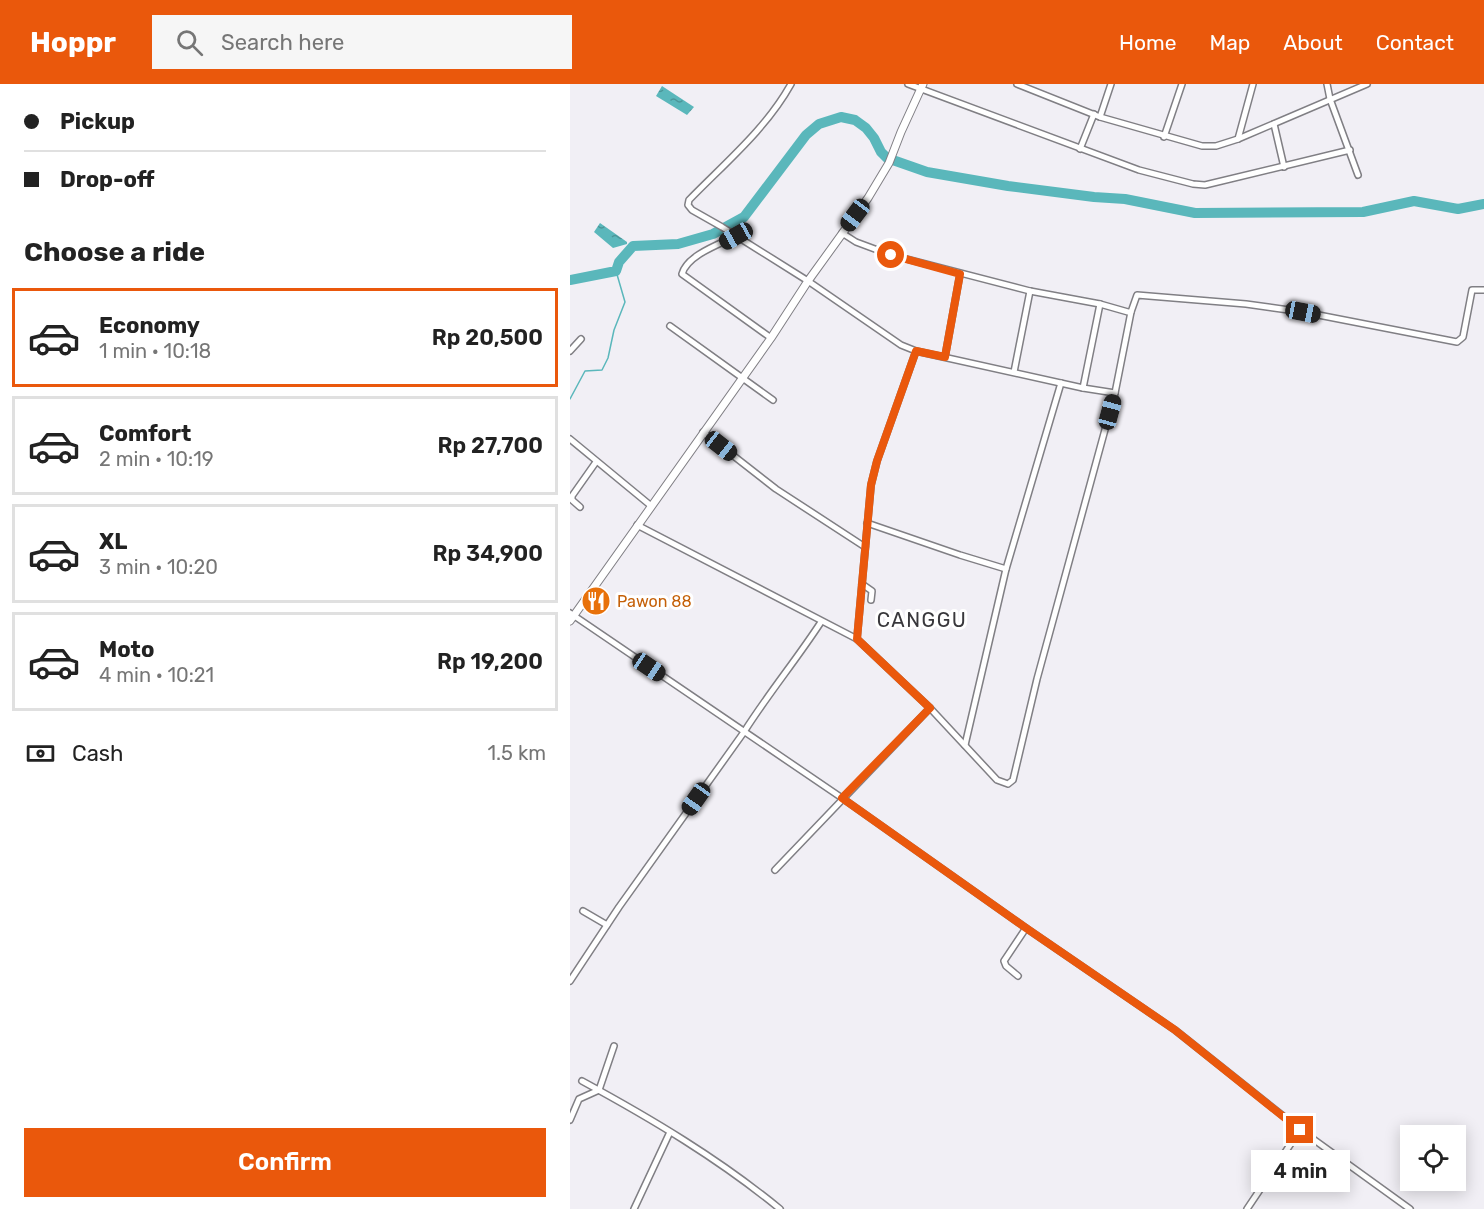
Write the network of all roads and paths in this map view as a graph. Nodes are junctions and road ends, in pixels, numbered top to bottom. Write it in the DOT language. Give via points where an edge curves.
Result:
graph roads {
  1 [pos="791,84"];
  2 [pos="908,84"];
  3 [pos="1017,84"];
  4 [pos="1111,84"];
  5 [pos="1182,84"];
  6 [pos="1253,84"];
  7 [pos="1327,84"];
  8 [pos="1366,84"];
  9 [pos="922,86"];
  10 [pos="1330,99"];
  11 [pos="1097,116"];
  12 [pos="1274,124"];
  13 [pos="1164,136"];
  14 [pos="1238,139"];
  15 [pos="1080,149"];
  16 [pos="1350,150"];
  17 [pos="1284,167"];
  18 [pos="1358,175"];
  19 [pos="842,233"];
  20 [pos="734,235"];
  21 [pos="960,274"];
  22 [pos="808,280"];
  23 [pos="1484,290"];
  24 [pos="1030,291"];
  25 [pos="1100,304"];
  26 [pos="1131,312"];
  27 [pos="670,326"];
  28 [pos="771,338"];
  29 [pos="581,339"];
  30 [pos="570,351"];
  31 [pos="916,351"];
  32 [pos="945,357"];
  33 [pos="1014,372"];
  34 [pos="742,378"];
  35 [pos="1061,383"];
  36 [pos="1083,388"];
  37 [pos="1115,393"];
  38 [pos="773,400"];
  39 [pos="703,432"];
  40 [pos="570,439"];
  41 [pos="596,462"];
  42 [pos="650,505"];
  43 [pos="580,507"];
  44 [pos="867,523"];
  45 [pos="637,525"];
  46 [pos="865,547"];
  47 [pos="1006,569"];
  48 [pos="862,584"];
  49 [pos="871,600"];
  50 [pos="571,616"];
  51 [pos="821,622"];
  52 [pos="857,639"];
  53 [pos="930,708"];
  54 [pos="744,732"];
  55 [pos="964,745"];
  56 [pos="842,798"];
  57 [pos="775,870"];
  58 [pos="583,911"];
  59 [pos="607,925"];
  60 [pos="1026,928"];
  61 [pos="573,971"];
  62 [pos="1018,975"];
  63 [pos="570,981"];
  64 [pos="614,1046"];
  65 [pos="582,1081"];
  66 [pos="599,1090"];
  67 [pos="570,1120"];
  68 [pos="1300,1130"];
  69 [pos="670,1131"];
  70 [pos="634,1209"];
  71 [pos="780,1209"];
  72 [pos="1247,1209"];
  73 [pos="1410,1209"];
  1 -- 20 [label="street" via="763,125 689,200 689,208"];
  2 -- 9 [label="street"];
  3 -- 11 [label="street"];
  4 -- 11 [label="street"];
  5 -- 13 [label="street"];
  6 -- 14 [label="street"];
  7 -- 10 [label="street"];
  8 -- 10 [label="street"];
  9 -- 15 [label="street"];
  9 -- 19 [label="street" via="889,163"];
  10 -- 12 [label="street"];
  10 -- 16 [label="street"];
  11 -- 13 [label="street"];
  11 -- 15 [label="street"];
  12 -- 14 [label="street"];
  12 -- 17 [label="street"];
  13 -- 14 [label="street" via="1202,146"];
  15 -- 17 [label="street" via="1193,184 1205,185"];
  16 -- 17 [label="street"];
  16 -- 18 [label="street"];
  19 -- 21 [label="street" via="891,255"];
  19 -- 22 [label="street"];
  20 -- 22 [label="street"];
  20 -- 28 [label="street" via="692,260 682,274"];
  21 -- 24 [label="street"];
  21 -- 32 [label="street"];
  22 -- 28 [label="street"];
  22 -- 31 [label="street" via="888,338"];
  23 -- 26 [label="street" via="1472,290 1462,337 1457,342 1303,312 1174,297 1137,295"];
  24 -- 25 [label="street"];
  24 -- 33 [label="street"];
  25 -- 26 [label="street"];
  25 -- 36 [label="street"];
  26 -- 37 [label="street"];
  27 -- 34 [label="street"];
  28 -- 34 [label="street"];
  29 -- 30 [label="street"];
  31 -- 32 [label="street"];
  31 -- 44 [label="street" via="877,461"];
  32 -- 33 [label="street"];
  33 -- 35 [label="street"];
  34 -- 38 [label="street"];
  34 -- 39 [label="street"];
  35 -- 36 [label="street"];
  35 -- 47 [label="street"];
  36 -- 37 [label="street"];
  37 -- 55 [label="street" via="1013,780 1008,784 997,780"];
  39 -- 42 [label="street"];
  39 -- 46 [label="street" via="776,489"];
  40 -- 41 [label="street"];
  41 -- 42 [label="street"];
  41 -- 43 [label="street" via="572,496"];
  42 -- 45 [label="street"];
  44 -- 46 [label="street"];
  44 -- 47 [label="street"];
  45 -- 50 [label="street"];
  45 -- 51 [label="street"];
  46 -- 48 [label="street"];
  47 -- 55 [label="street"];
  48 -- 49 [label="street" via="871,590"];
  48 -- 52 [label="street"];
  50 -- 54 [label="street"];
  51 -- 52 [label="street"];
  51 -- 54 [label="street"];
  52 -- 53 [label="street"];
  53 -- 55 [label="street"];
  53 -- 56 [label="street"];
  54 -- 56 [label="street"];
  54 -- 59 [label="street"];
  56 -- 57 [label="street"];
  56 -- 60 [label="street"];
  58 -- 59 [label="street"];
  59 -- 61 [label="street"];
  60 -- 62 [label="street" via="1004,961"];
  60 -- 68 [label="street" via="1175,1030"];
  61 -- 63 [label="street"];
  64 -- 66 [label="street"];
  65 -- 66 [label="street"];
  66 -- 67 [label="street" via="579,1099"];
  66 -- 69 [label="street"];
  68 -- 72 [label="street"];
  68 -- 73 [label="street"];
  69 -- 70 [label="street"];
  69 -- 71 [label="street" via="745,1180"];
}
